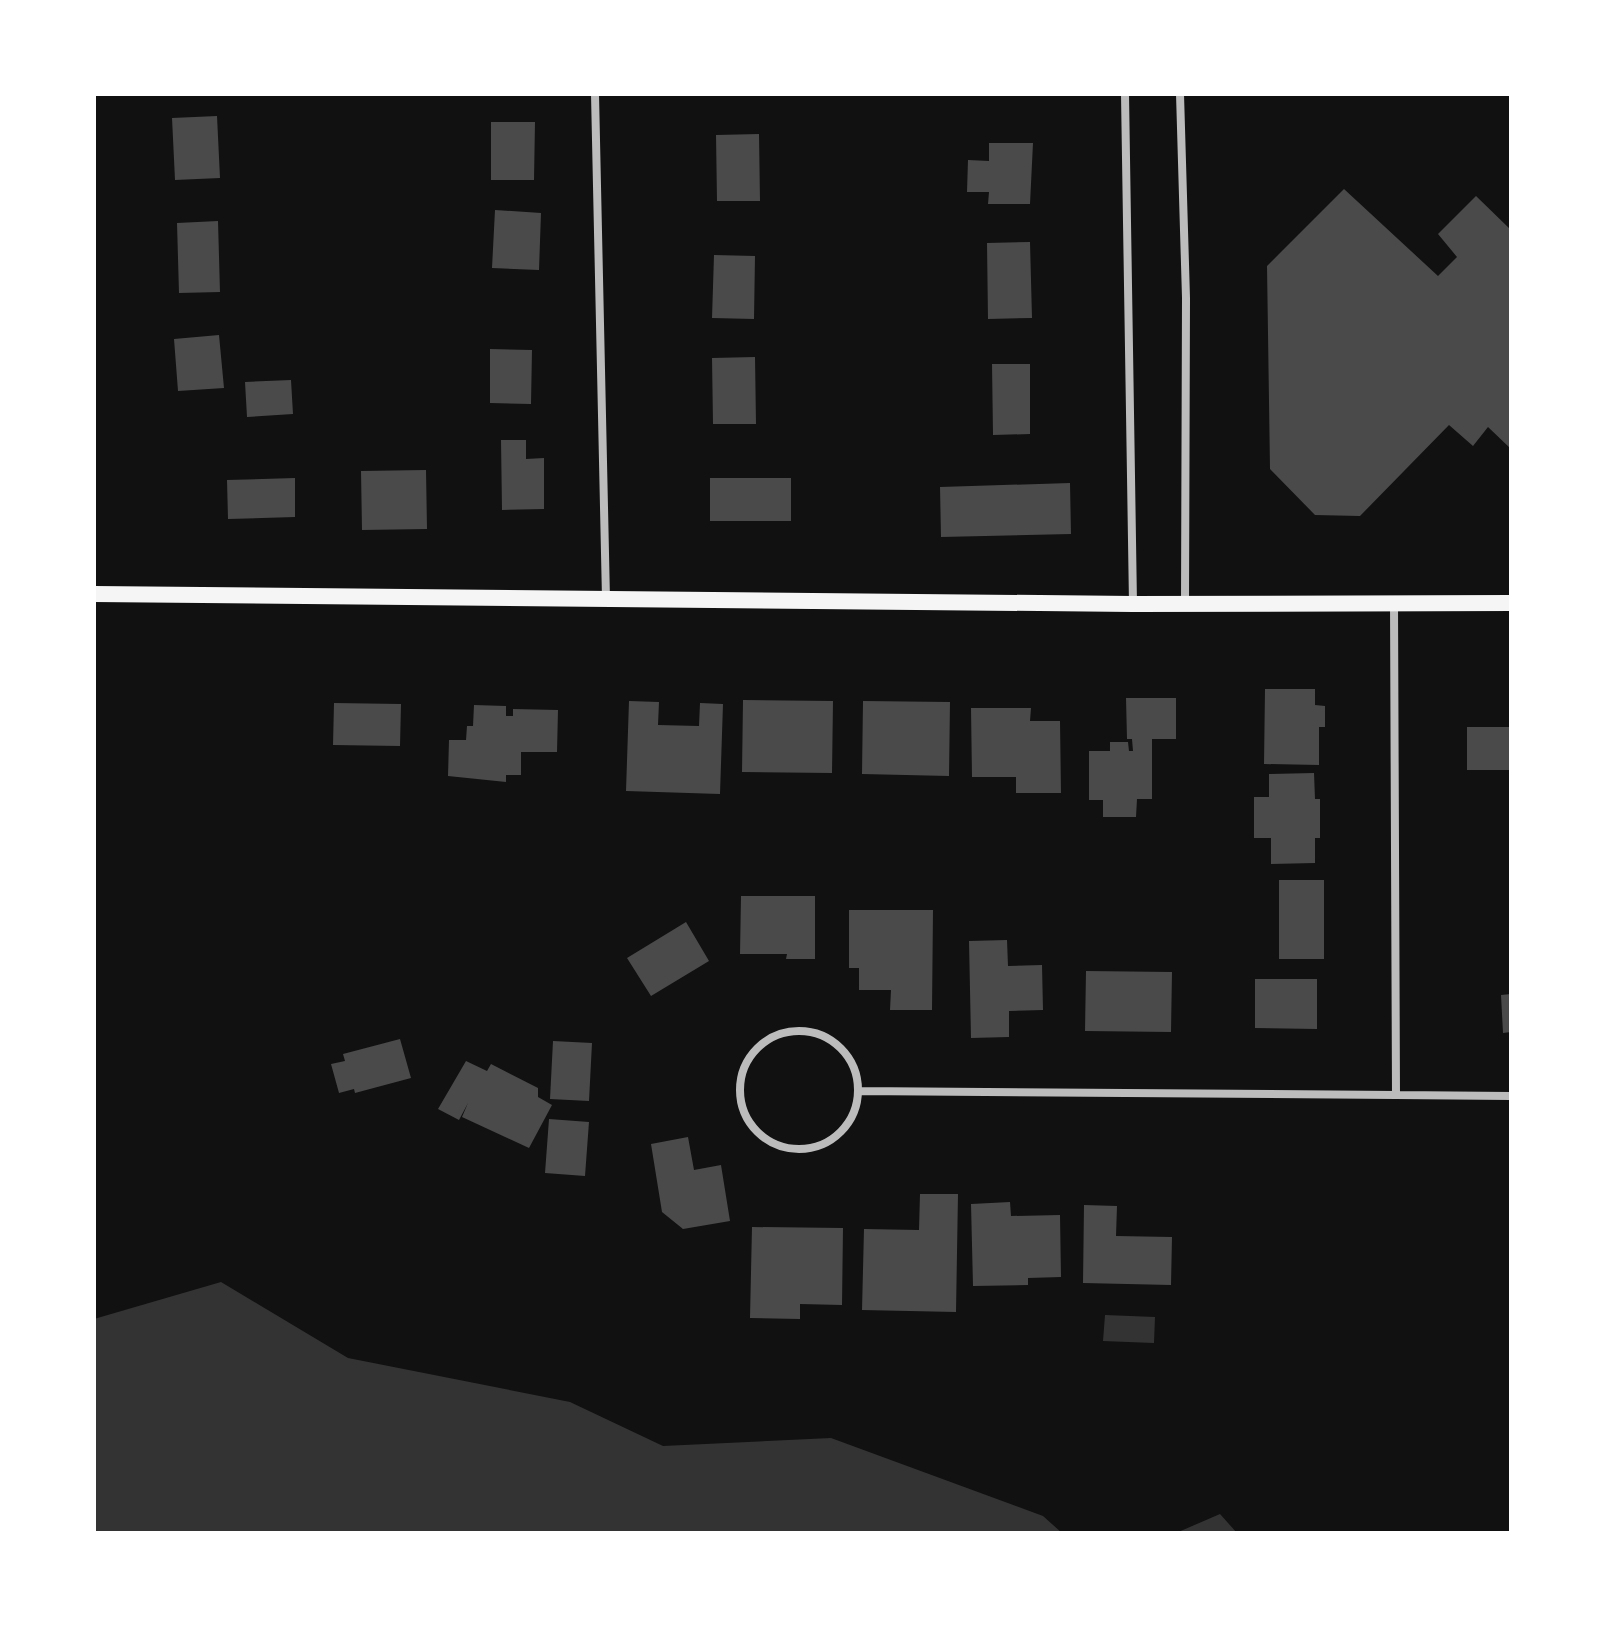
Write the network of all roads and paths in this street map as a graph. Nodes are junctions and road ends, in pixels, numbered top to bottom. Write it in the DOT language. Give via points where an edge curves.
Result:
graph roads {
  1 [pos="595,94"];
  2 [pos="1125,94"];
  3 [pos="1180,94"];
  4 [pos="94,594"];
  5 [pos="606,599"];
  6 [pos="1185,602"];
  7 [pos="1394,602"];
  8 [pos="1511,603"];
  9 [pos="1133,604"];
  10 [pos="858,1091"];
  11 [pos="1396,1095"];
  12 [pos="1511,1096"];
  1 -- 5 [label="street"];
  2 -- 9 [label="street"];
  3 -- 6 [label="street"];
  4 -- 5 [label="main road"];
  5 -- 9 [label="main road"];
  6 -- 7 [label="main road"];
  6 -- 9 [label="main road"];
  7 -- 8 [label="main road"];
  7 -- 11 [label="street"];
  10 -- 10 [label="street" via="847,1055 833,1042 806,1032 778,1034 761,1044 748,1058 740,1096 756,1131 791,1149 829,1141 854,1111"];
  10 -- 11 [label="street"];
  11 -- 12 [label="street"];
}
